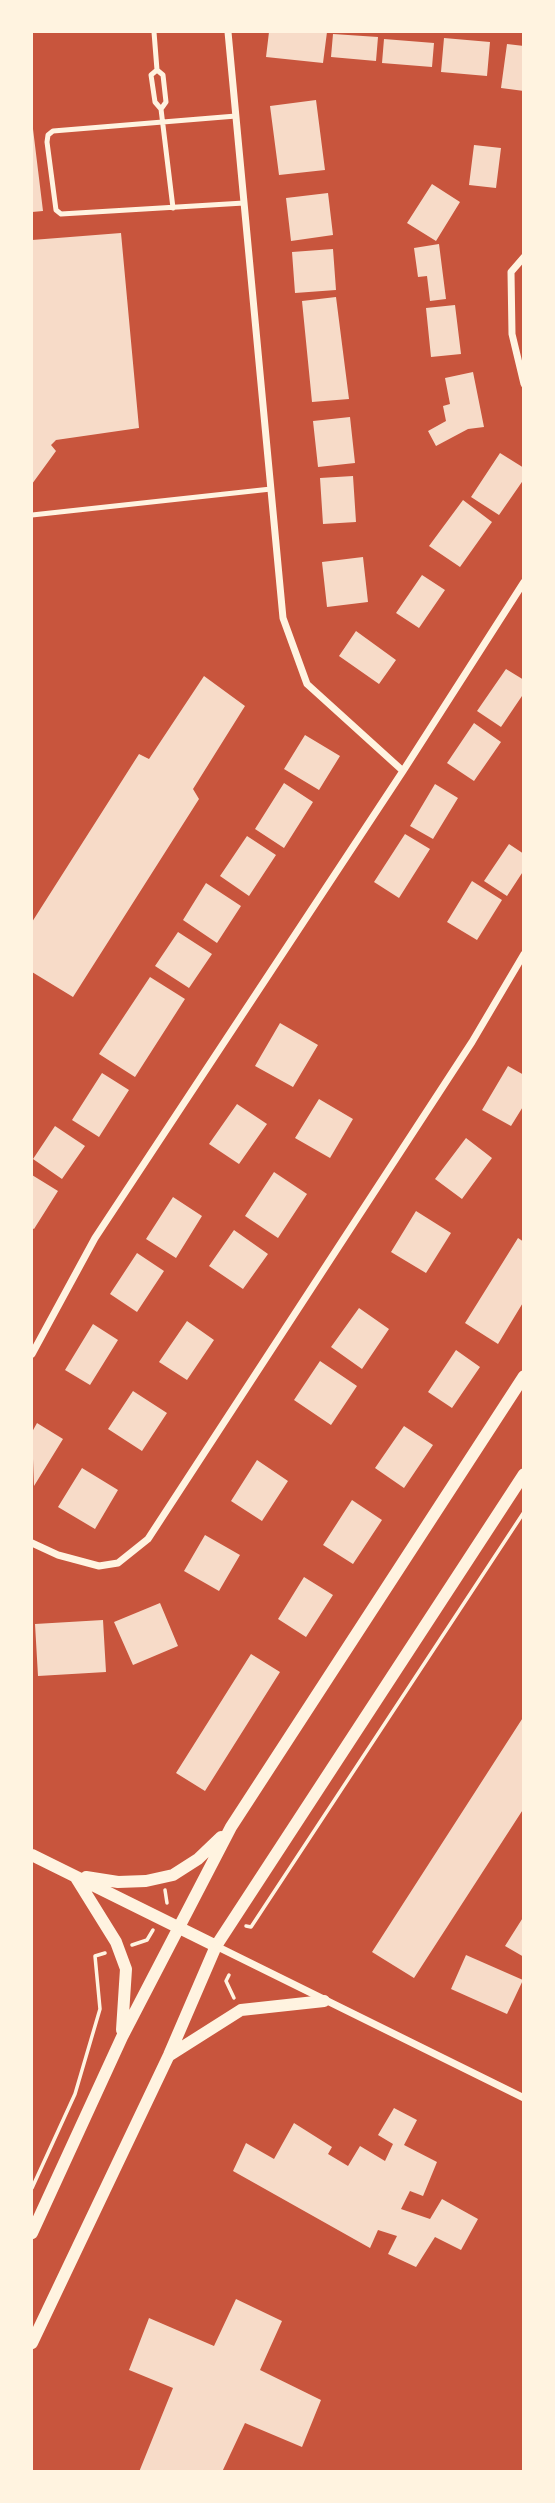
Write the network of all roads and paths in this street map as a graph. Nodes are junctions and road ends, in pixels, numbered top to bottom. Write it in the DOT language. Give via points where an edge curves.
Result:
graph roads {
  1 [pos="153,32"];
  2 [pos="228,32"];
  3 [pos="157,70"];
  4 [pos="161,109"];
  5 [pos="236,116"];
  6 [pos="163,122"];
  7 [pos="244,203"];
  8 [pos="173,208"];
  9 [pos="523,257"];
  10 [pos="523,384"];
  11 [pos="271,489"];
  12 [pos="33,513"];
  13 [pos="523,582"];
  14 [pos="403,771"];
  15 [pos="523,954"];
  16 [pos="32,1354"];
  17 [pos="523,1376"];
  18 [pos="523,1474"];
  19 [pos="523,1512"];
  20 [pos="32,1543"];
  21 [pos="231,1827"];
  22 [pos="32,1855"];
  23 [pos="75,1875"];
  24 [pos="177,1927"];
  25 [pos="251,1927"];
  26 [pos="147,1940"];
  27 [pos="216,1947"];
  28 [pos="118,1949"];
  29 [pos="229,1975"];
  30 [pos="324,2000"];
  31 [pos="236,2003"];
  32 [pos="122,2037"];
  33 [pos="169,2055"];
  34 [pos="523,2097"];
  35 [pos="32,2188"];
  36 [pos="32,2233"];
  37 [pos="32,2343"];
  1 -- 3 [label="lane"];
  2 -- 5 [label="street"];
  3 -- 4 [label="lane" via="163,75 166,102"];
  3 -- 4 [label="lane" via="151,75 155,102"];
  4 -- 6 [label="lane"];
  5 -- 6 [label="lane"];
  5 -- 7 [label="street"];
  6 -- 8 [label="lane"];
  6 -- 8 [label="lane" via="53,131 47,142 55,210 61,214"];
  7 -- 8 [label="lane"];
  7 -- 11 [label="street"];
  9 -- 10 [label="street" via="510,272 512,334"];
  11 -- 12 [label="lane"];
  11 -- 14 [label="street" via="283,618 307,684"];
  13 -- 14 [label="street"];
  14 -- 16 [label="street" via="95,1238"];
  15 -- 20 [label="street" via="464,1053 148,1539 118,1563 99,1566"];
  17 -- 21 [label="street"];
  18 -- 27 [label="street"];
  19 -- 25 [label="path"];
  21 -- 23 [label="street" via="198,1859 173,1875 118,1882"];
  21 -- 24 [label="street"];
  22 -- 23 [label="street"];
  23 -- 24 [label="street"];
  23 -- 28 [label="street"];
  24 -- 27 [label="street"];
  24 -- 32 [label="street"];
  26 -- 28 [label="path"];
  27 -- 30 [label="street"];
  27 -- 33 [label="street"];
  28 -- 32 [label="street" via="126,1969"];
  28 -- 35 [label="path" via="96,1956 100,2009 75,2094"];
  29 -- 31 [label="path" via="225,1981"];
  30 -- 33 [label="street" via="241,2010"];
  30 -- 34 [label="street"];
  32 -- 36 [label="street"];
  33 -- 37 [label="street"];
}
